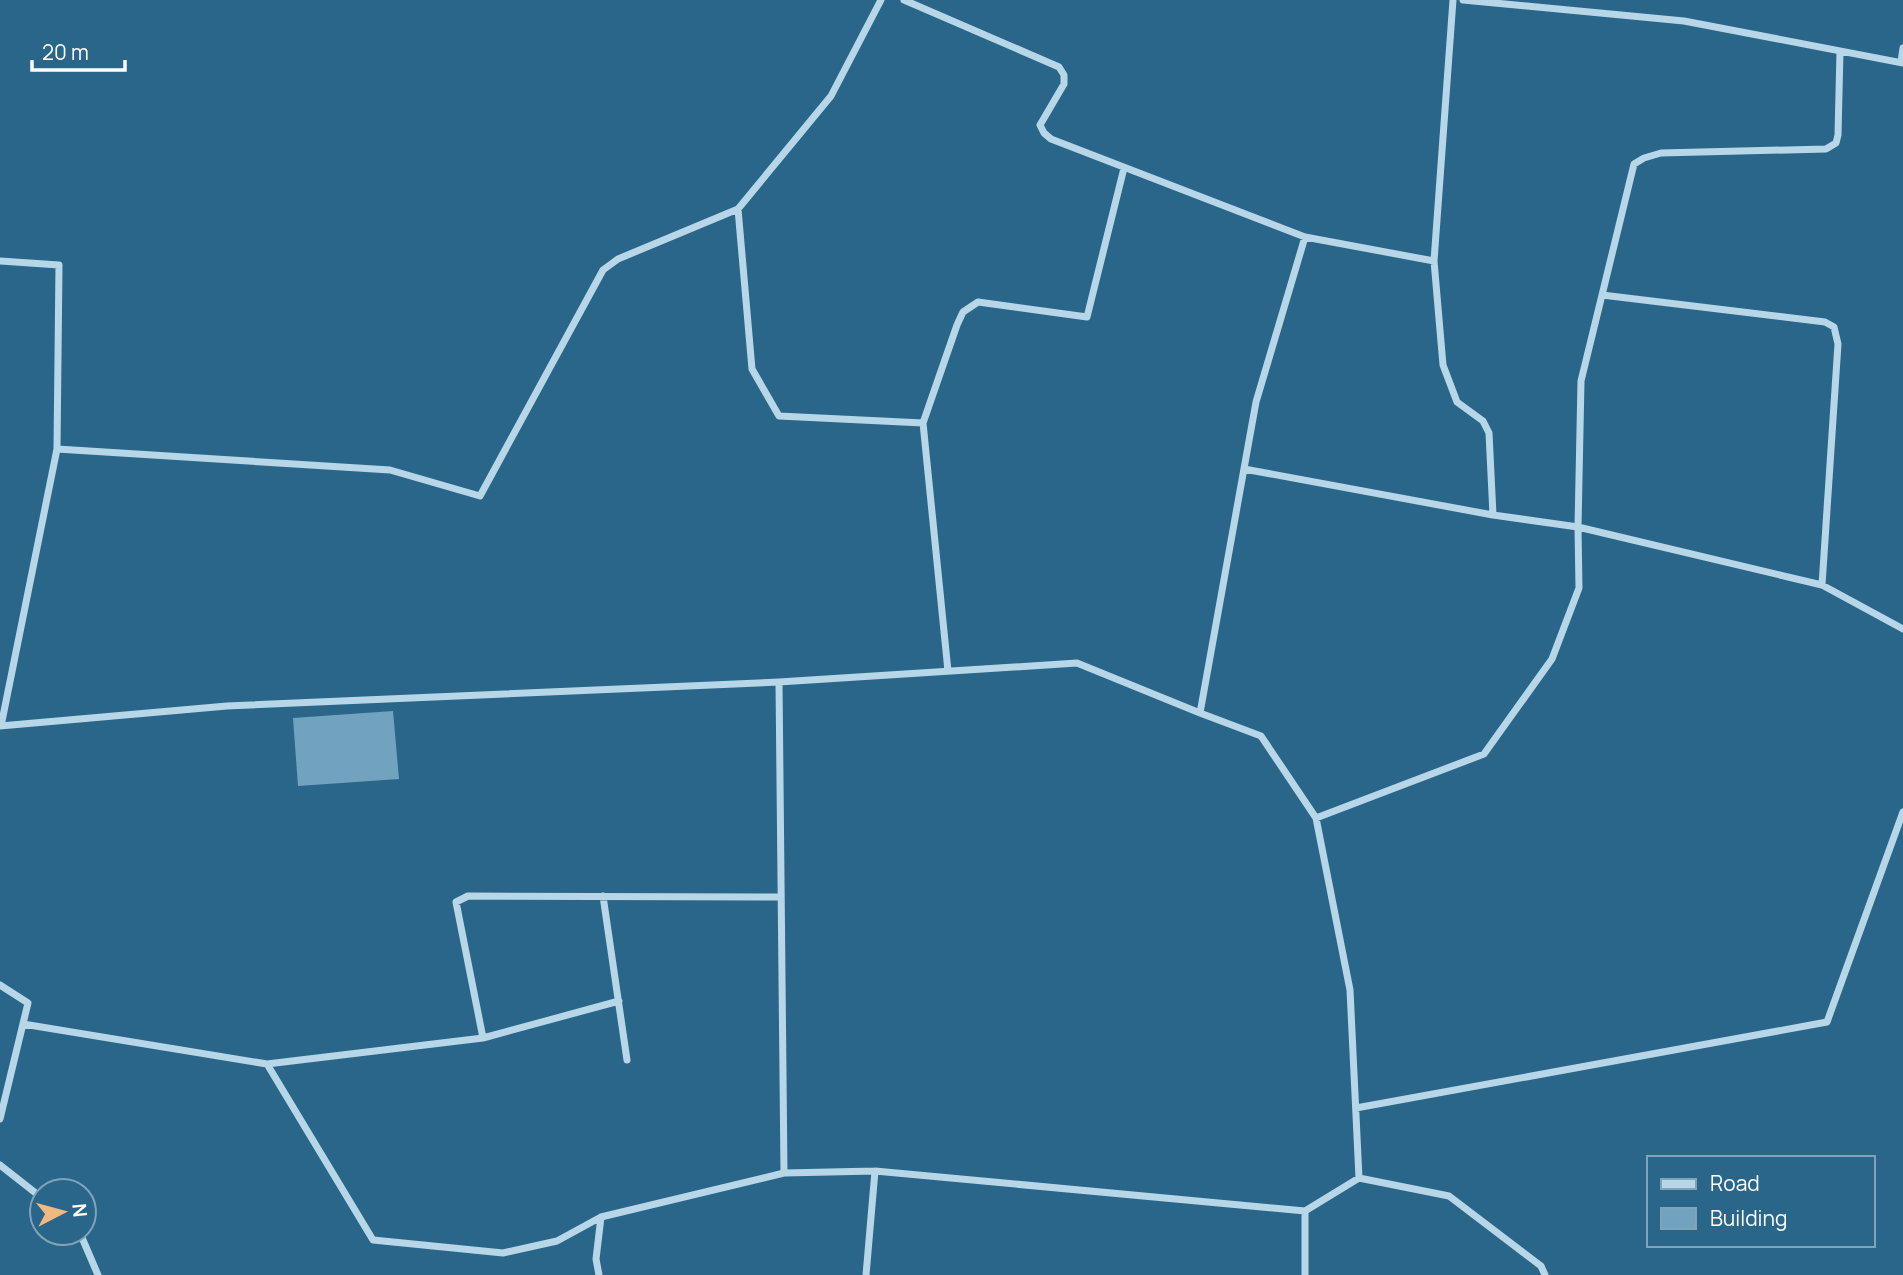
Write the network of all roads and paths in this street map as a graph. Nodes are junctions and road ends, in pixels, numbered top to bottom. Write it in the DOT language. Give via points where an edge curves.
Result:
graph roads {
  1 [pos="881,0"];
  2 [pos="904,0"];
  3 [pos="1453,0"];
  4 [pos="1463,0"];
  5 [pos="1903,48"];
  6 [pos="1840,51"];
  7 [pos="1902,62"];
  8 [pos="1124,167"];
  9 [pos="738,209"];
  10 [pos="1305,237"];
  11 [pos="0,261"];
  12 [pos="1434,261"];
  13 [pos="1602,295"];
  14 [pos="923,423"];
  15 [pos="57,449"];
  16 [pos="1244,469"];
  17 [pos="1493,515"];
  18 [pos="1578,527"];
  19 [pos="1822,585"];
  20 [pos="1903,629"];
  21 [pos="948,671"];
  22 [pos="779,682"];
  23 [pos="1200,713"];
  24 [pos="0,726"];
  25 [pos="1903,812"];
  26 [pos="1316,818"];
  27 [pos="603,896"];
  28 [pos="781,897"];
  29 [pos="0,985"];
  30 [pos="619,1001"];
  31 [pos="23,1024"];
  32 [pos="483,1038"];
  33 [pos="627,1060"];
  34 [pos="267,1064"];
  35 [pos="1356,1108"];
  36 [pos="0,1119"];
  37 [pos="0,1165"];
  38 [pos="875,1171"];
  39 [pos="785,1173"];
  40 [pos="1359,1178"];
  41 [pos="28,1187"];
  42 [pos="1305,1212"];
  43 [pos="601,1217"];
  44 [pos="86,1247"];
  45 [pos="98,1275"];
  46 [pos="599,1275"];
  47 [pos="866,1275"];
  48 [pos="1305,1275"];
  49 [pos="1545,1275"];
  1 -- 9 [label="street" via="831,96"];
  2 -- 8 [label="street" via="1059,67 1064,84 1040,125 1044,133"];
  3 -- 12 [label="street"];
  4 -- 6 [label="street" via="1684,21"];
  5 -- 7 [label="street"];
  6 -- 7 [label="street"];
  6 -- 13 [label="street" via="1838,135 1836,143 1826,149 1661,153 1634,164"];
  8 -- 10 [label="street"];
  8 -- 14 [label="street" via="1087,317 978,302 963,312"];
  9 -- 14 [label="street" via="752,369 779,416"];
  9 -- 15 [label="street" via="618,259 603,270 480,496 390,470"];
  10 -- 12 [label="street"];
  10 -- 16 [label="street" via="1256,402"];
  11 -- 15 [label="street" via="59,265"];
  12 -- 17 [label="street" via="1443,365 1457,402 1483,421 1489,433"];
  13 -- 18 [label="street" via="1581,381"];
  13 -- 19 [label="street" via="1825,322 1834,327 1838,344"];
  14 -- 21 [label="street"];
  15 -- 24 [label="street"];
  16 -- 17 [label="street"];
  16 -- 23 [label="street"];
  17 -- 18 [label="street"];
  18 -- 19 [label="street"];
  18 -- 26 [label="street" via="1579,588 1552,659 1485,754"];
  19 -- 20 [label="street"];
  21 -- 22 [label="street"];
  21 -- 23 [label="street" via="1077,663"];
  22 -- 24 [label="street" via="227,706"];
  22 -- 28 [label="street"];
  23 -- 26 [label="street" via="1261,736"];
  25 -- 35 [label="street" via="1828,1022"];
  26 -- 35 [label="street" via="1350,990"];
  27 -- 28 [label="street"];
  27 -- 30 [label="street"];
  27 -- 32 [label="street" via="468,896 456,902"];
  28 -- 39 [label="street"];
  29 -- 31 [label="street" via="28,1003"];
  30 -- 32 [label="street"];
  30 -- 33 [label="street"];
  31 -- 34 [label="street"];
  31 -- 36 [label="street"];
  32 -- 34 [label="street"];
  34 -- 43 [label="street" via="373,1240 503,1253 557,1241"];
  35 -- 40 [label="street"];
  37 -- 41 [label="street"];
  38 -- 39 [label="street"];
  38 -- 42 [label="street"];
  38 -- 47 [label="street"];
  39 -- 43 [label="street"];
  40 -- 42 [label="street"];
  40 -- 49 [label="street" via="1449,1196 1541,1266"];
  42 -- 48 [label="street"];
  43 -- 46 [label="street" via="596,1259"];
  44 -- 45 [label="street"];
}
